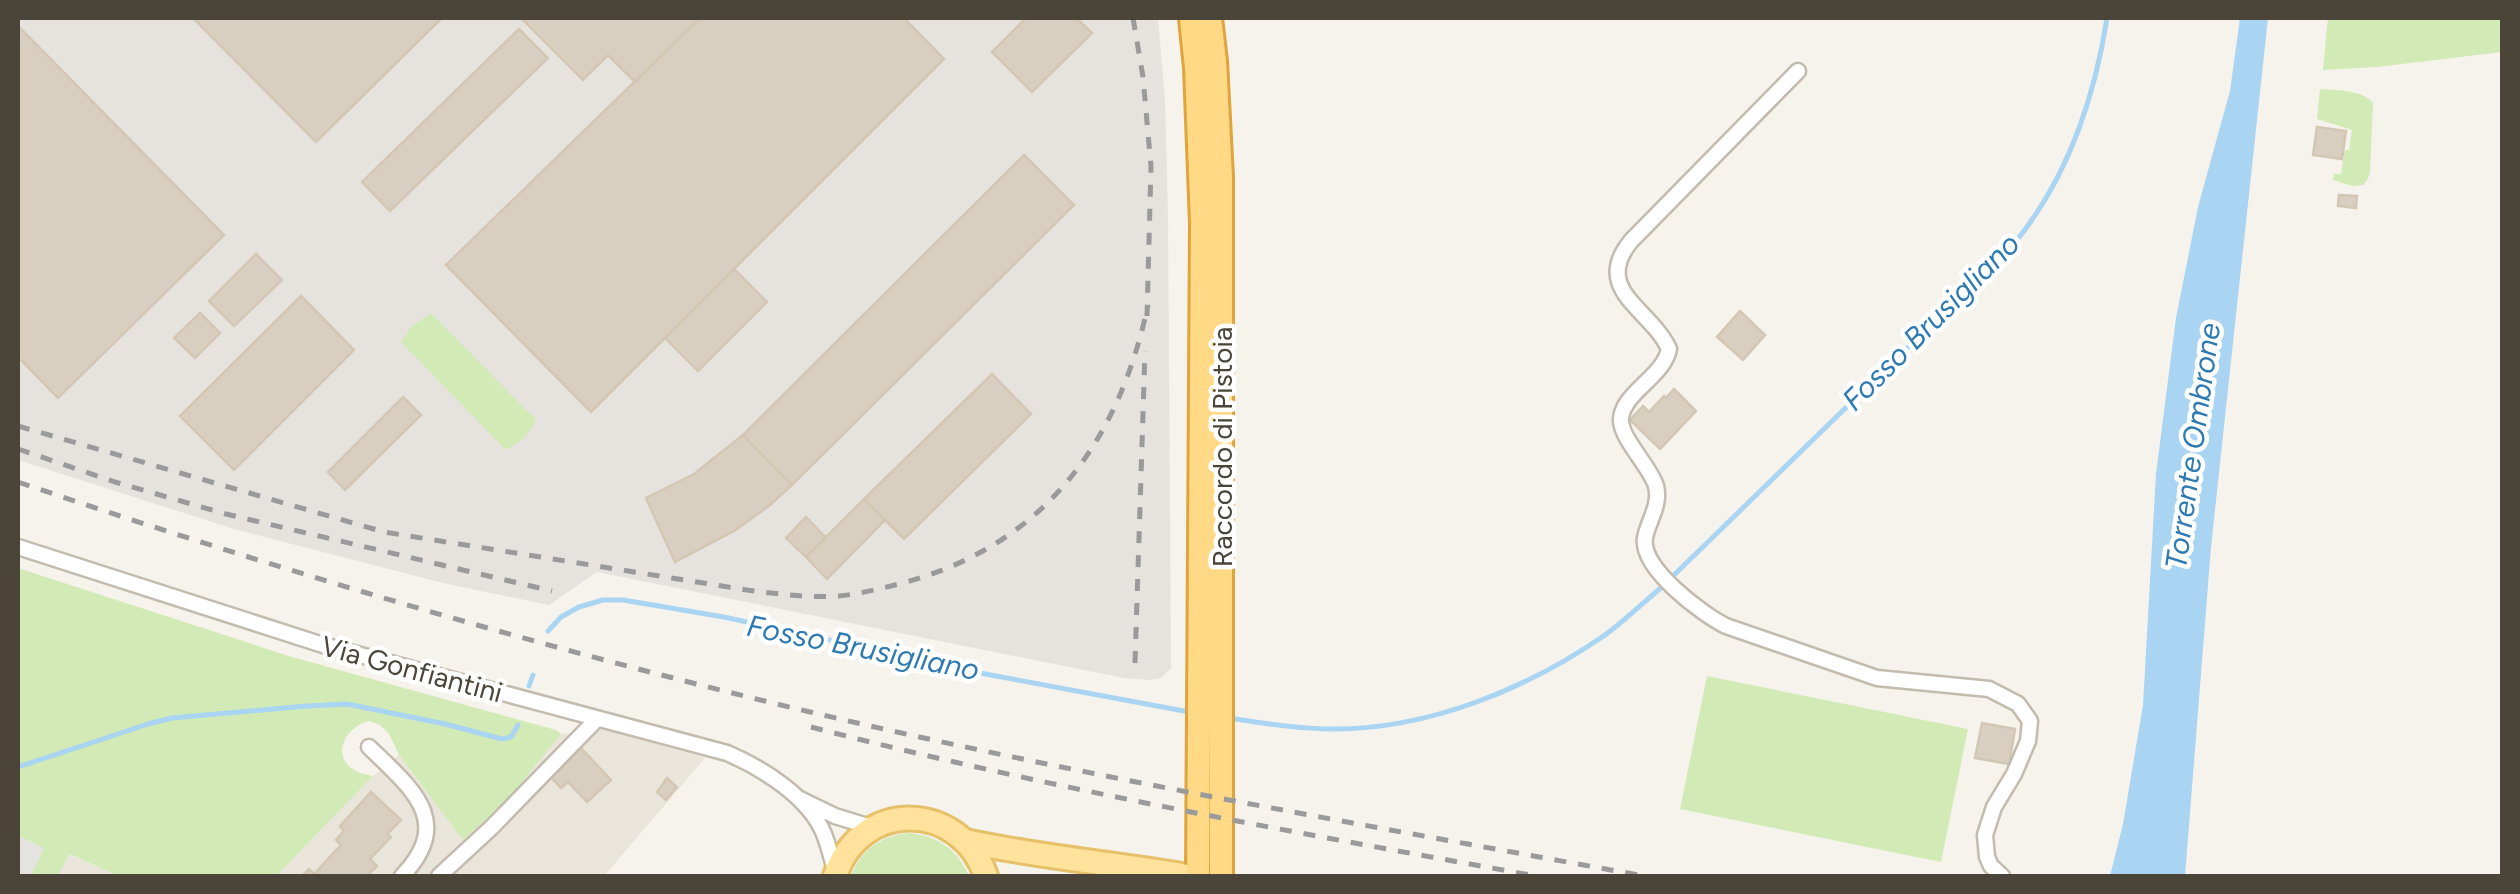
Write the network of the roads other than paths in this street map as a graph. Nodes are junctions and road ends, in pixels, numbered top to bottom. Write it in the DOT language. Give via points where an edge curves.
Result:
graph roads {
  1 [pos="1191,18"];
  2 [pos="1210,18"];
  3 [pos="1798,71"];
  4 [pos="18,547"];
  5 [pos="597,719"];
  6 [pos="370,747"];
  7 [pos="800,799"];
  8 [pos="874,828"];
  9 [pos="964,840"];
  10 [pos="1079,860"];
  11 [pos="836,875"];
  12 [pos="1180,875"];
  13 [pos="402,876"];
  14 [pos="439,876"];
  15 [pos="986,876"];
  16 [pos="1040,876"];
  17 [pos="1198,876"];
  18 [pos="1221,876"];
  19 [pos="2002,876"];
  1 -- 17 [label="highway, Raccordo di Pistoia" via="1201,190"];
  2 -- 18 [label="highway, Raccordo di Pistoia" via="1221,177"];
  3 -- 19 [label="street" via="1620,258 1622,290 1669,349 1621,416 1657,492 1645,546 1676,589 1726,626 1890,682 1990,688 2018,704 2030,720 2028,740 1985,835 1987,857"];
  4 -- 5 [label="street, Via Gonfiantini" via="323,645"];
  5 -- 7 [label="street, Via Gonfiantini" via="709,746"];
  5 -- 14 [label="street"];
  6 -- 13 [label="street" via="416,793 426,815 424,846"];
  7 -- 8 [label="street, Via Gonfiantini"];
  7 -- 11 [label="street, Via Gonfiantini" via="822,830"];
  8 -- 9 [label="main road" via="921,819"];
  8 -- 11 [label="main road" via="850,847"];
  9 -- 10 [label="main road"];
  9 -- 15 [label="main road"];
  10 -- 12 [label="main road"];
  10 -- 16 [label="main road"];
}
